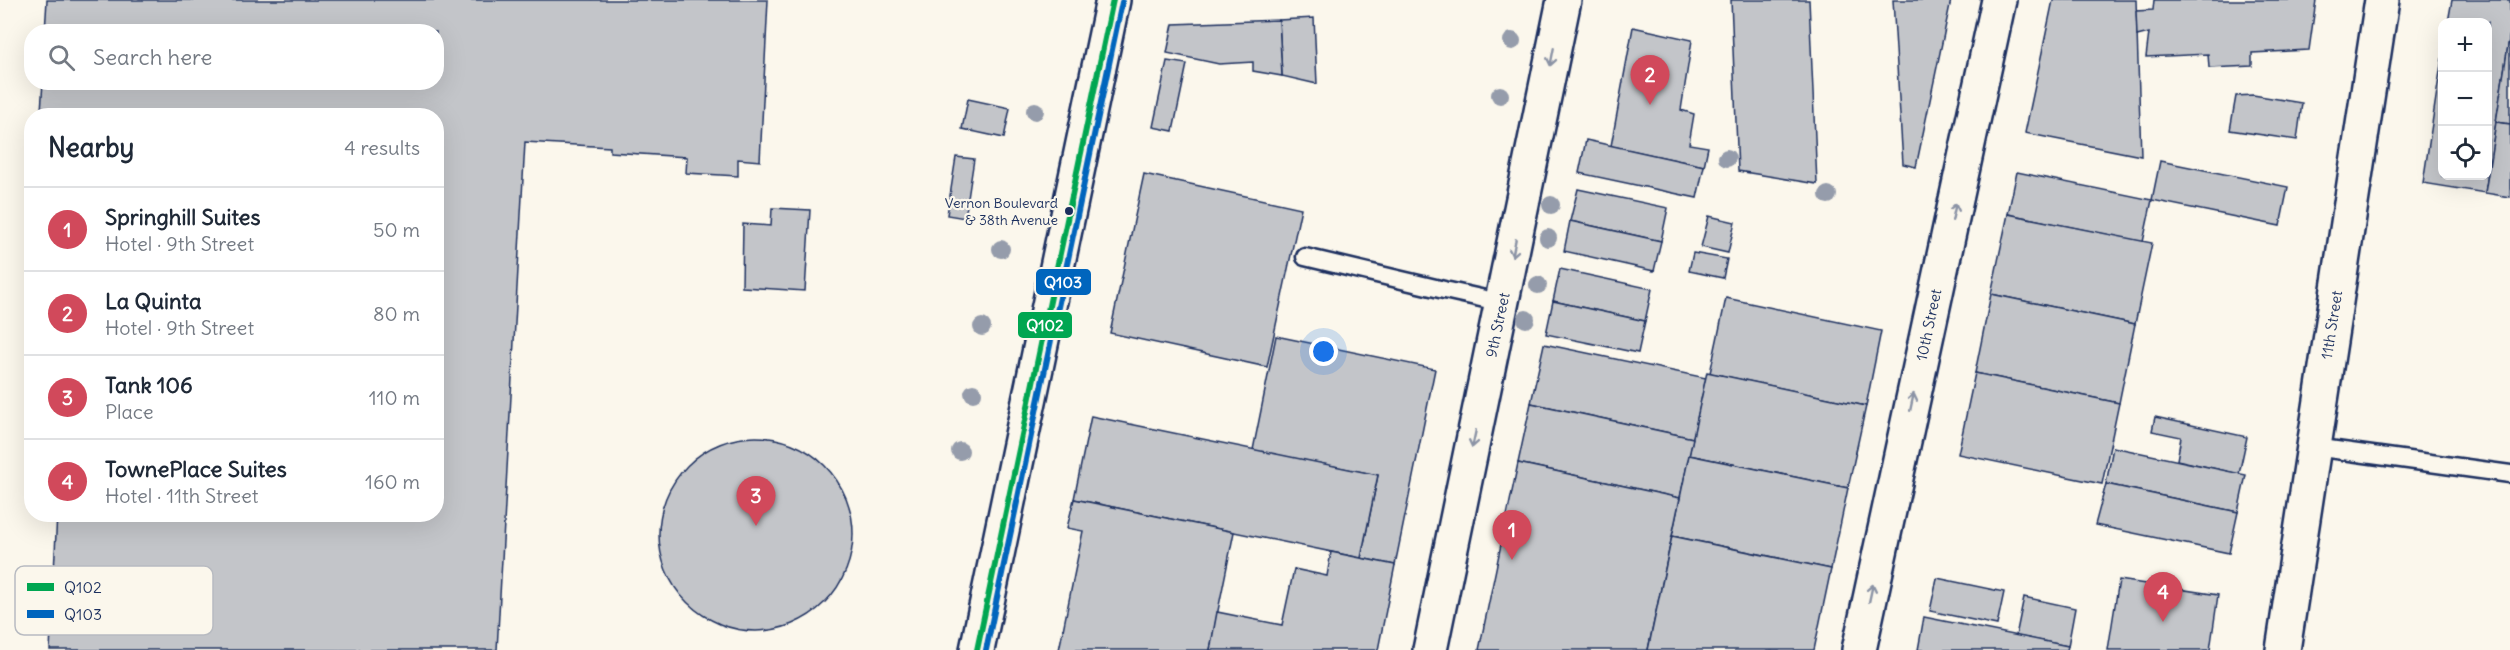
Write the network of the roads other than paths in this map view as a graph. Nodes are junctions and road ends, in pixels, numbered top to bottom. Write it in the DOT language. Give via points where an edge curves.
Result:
graph roads {
  1 [pos="1113,0"];
  2 [pos="1564,0"];
  3 [pos="1999,0"];
  4 [pos="2382,0"];
  5 [pos="1305,257"];
  6 [pos="1503,303"];
  7 [pos="2314,447"];
  8 [pos="2510,474"];
  9 [pos="977,650"];
  10 [pos="1430,650"];
  11 [pos="1859,650"];
  12 [pos="2283,650"];
  1 -- 9 [label="street"];
  2 -- 6 [label="street, 9th Street, one-way"];
  11 -- 3 [label="street, 10th Street, one-way"];
  4 -- 7 [label="street, 11th Street"];
  5 -- 6 [label="lane"];
  6 -- 10 [label="street, 9th Street, one-way"];
  7 -- 8 [label="lane"];
  7 -- 12 [label="street, 11th Street"];
}
